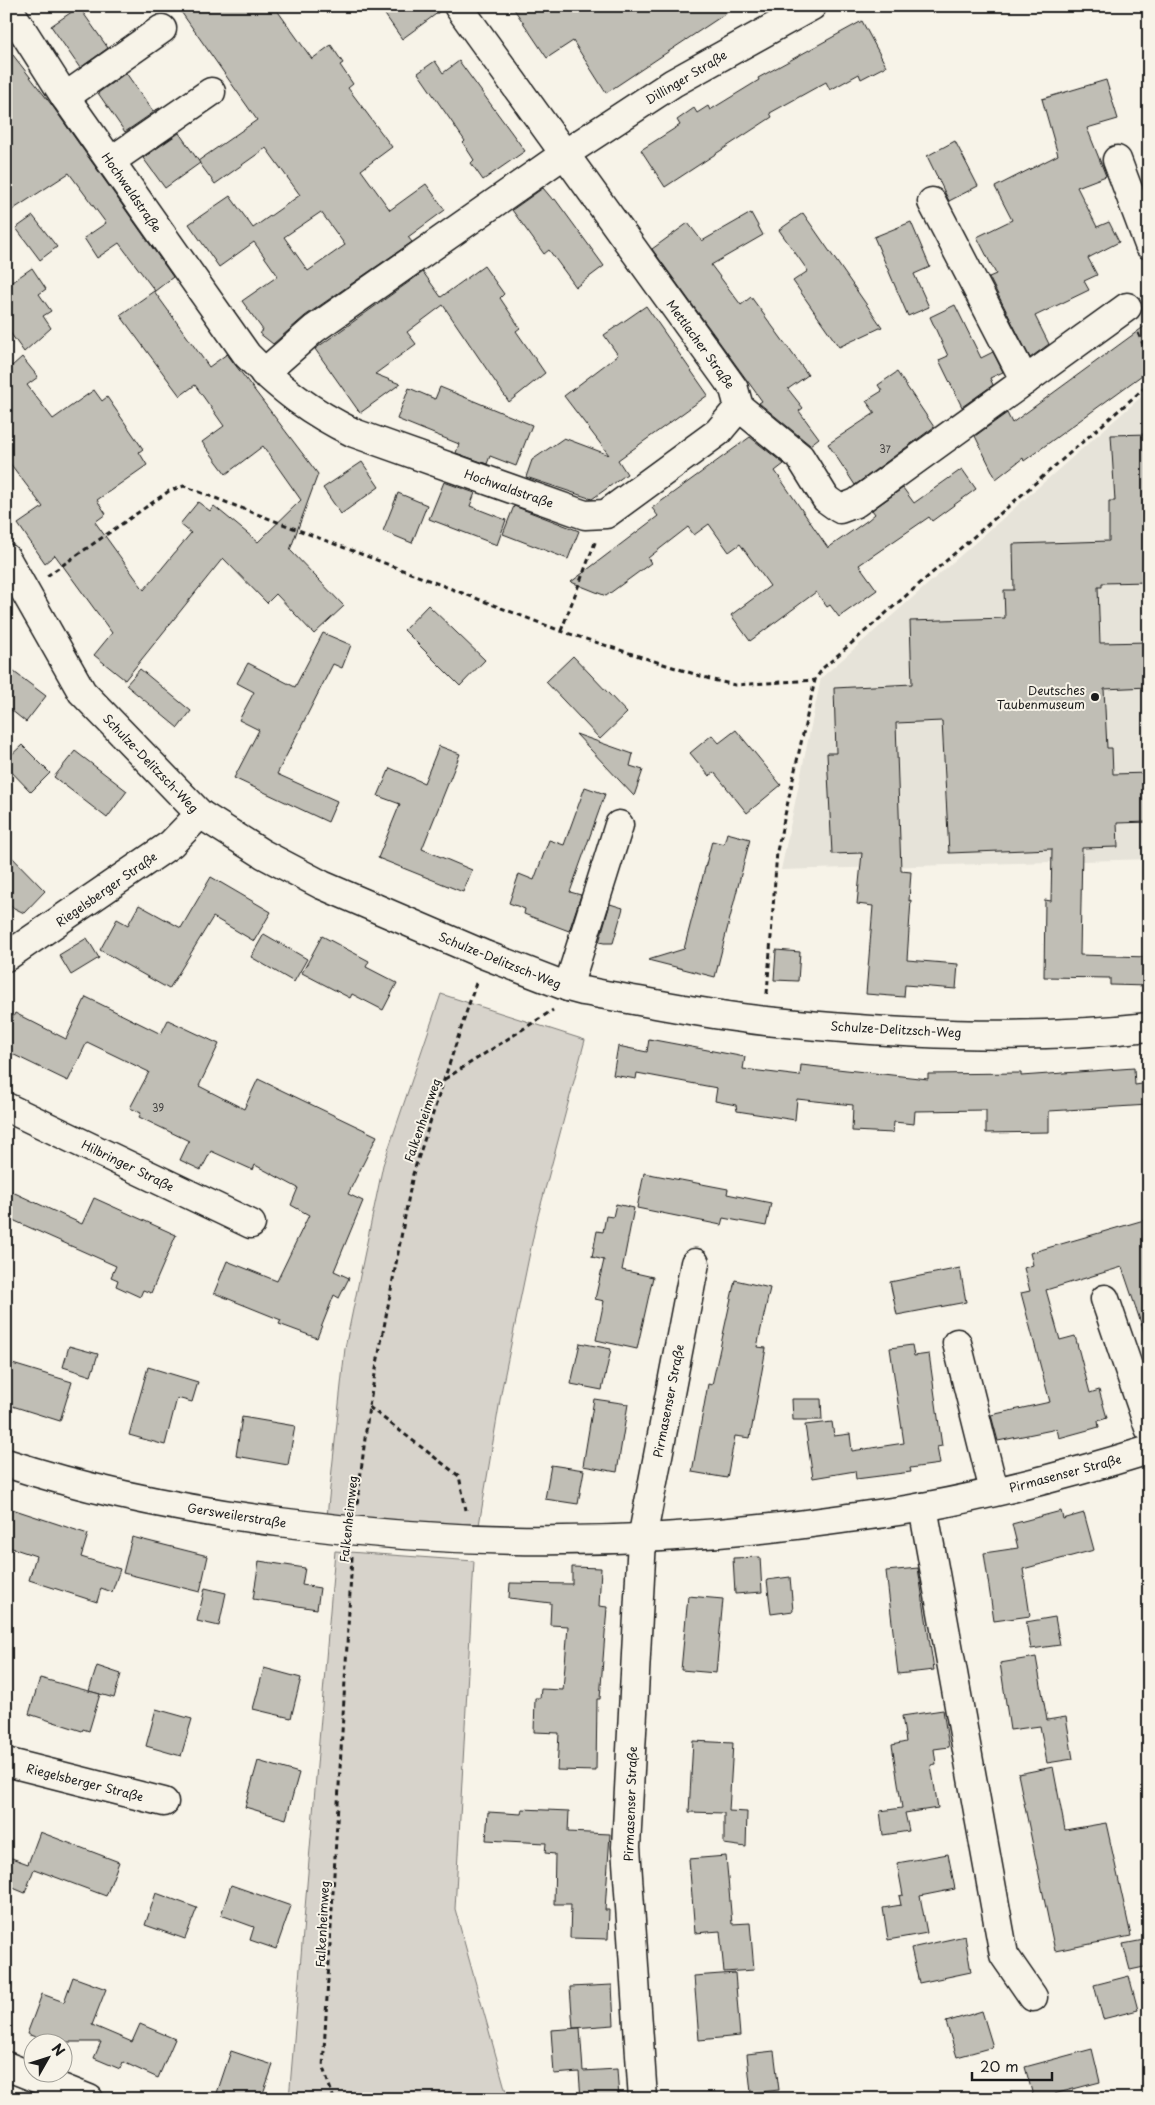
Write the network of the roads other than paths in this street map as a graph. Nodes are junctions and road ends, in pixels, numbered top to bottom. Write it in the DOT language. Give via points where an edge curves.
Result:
graph roads {
  1 [pos="7,6"];
  2 [pos="458,6"];
  3 [pos="812,6"];
  4 [pos="162,29"];
  5 [pos="211,92"];
  6 [pos="65,97"];
  7 [pos="563,155"];
  8 [pos="1117,160"];
  9 [pos="111,161"];
  10 [pos="932,202"];
  11 [pos="1149,244"];
  12 [pos="1127,307"];
  13 [pos="264,373"];
  14 [pos="1025,381"];
  15 [pos="739,407"];
  16 [pos="6,558"];
  17 [pos="200,814"];
  18 [pos="619,825"];
  19 [pos="6,957"];
  20 [pos="575,989"];
  21 [pos="1149,1027"];
  22 [pos="6,1107"];
  23 [pos="251,1224"];
  24 [pos="695,1264"];
  25 [pos="1105,1299"];
  26 [pos="957,1343"];
  27 [pos="1149,1428"];
  28 [pos="1149,1450"];
  29 [pos="6,1463"];
  30 [pos="994,1491"];
  31 [pos="922,1508"];
  32 [pos="642,1538"];
  33 [pos="472,1539"];
  34 [pos="6,1762"];
  35 [pos="164,1802"];
  36 [pos="1033,1997"];
  37 [pos="6,2066"];
  38 [pos="89,2099"];
  39 [pos="643,2099"];
  1 -- 6 [label="street, Hochwaldstraße"];
  2 -- 7 [label="street, Mettlacher Straße"];
  3 -- 7 [label="street, Dillinger Straße" via="673,83"];
  4 -- 6 [label="street"];
  5 -- 9 [label="street"];
  6 -- 9 [label="street, Hochwaldstraße"];
  7 -- 13 [label="street" via="314,329"];
  7 -- 15 [label="street, Mettlacher Straße" via="734,390"];
  8 -- 11 [label="street"];
  9 -- 13 [label="street, Hochwaldstraße" via="247,355"];
  10 -- 14 [label="street"];
  12 -- 14 [label="street, Mettlacher Straße"];
  13 -- 15 [label="street, Hochwaldstraße" via="316,413 354,433 585,514 606,514 718,432"];
  14 -- 15 [label="street, Mettlacher Straße" via="856,504 840,509 826,499 800,457"];
  16 -- 17 [label="street, Schulze-Delitzsch-Weg" via="82,692"];
  17 -- 19 [label="street, Riegelsberger Straße" via="171,844"];
  17 -- 20 [label="street, Schulze-Delitzsch-Weg" via="263,854 322,885"];
  18 -- 20 [label="street"];
  20 -- 21 [label="street, Schulze-Delitzsch-Weg" via="765,1021 928,1033 1037,1035"];
  22 -- 23 [label="street, Hilbringer Straße"];
  24 -- 32 [label="street, Pirmasenser Straße"];
  25 -- 27 [label="street"];
  26 -- 30 [label="street"];
  28 -- 30 [label="street, Pirmasenser Straße" via="1084,1470"];
  29 -- 33 [label="street, Gersweilerstraße" via="48,1477 205,1512 354,1532"];
  30 -- 31 [label="street, Pirmasenser Straße"];
  31 -- 32 [label="street, Pirmasenser Straße" via="786,1527"];
  31 -- 36 [label="street" via="1004,1954"];
  32 -- 33 [label="street, Pirmasenser Straße"];
  32 -- 39 [label="street, Pirmasenser Straße" via="626,1847"];
  34 -- 35 [label="street, Riegelsberger Straße"];
  37 -- 38 [label="street"];
}
